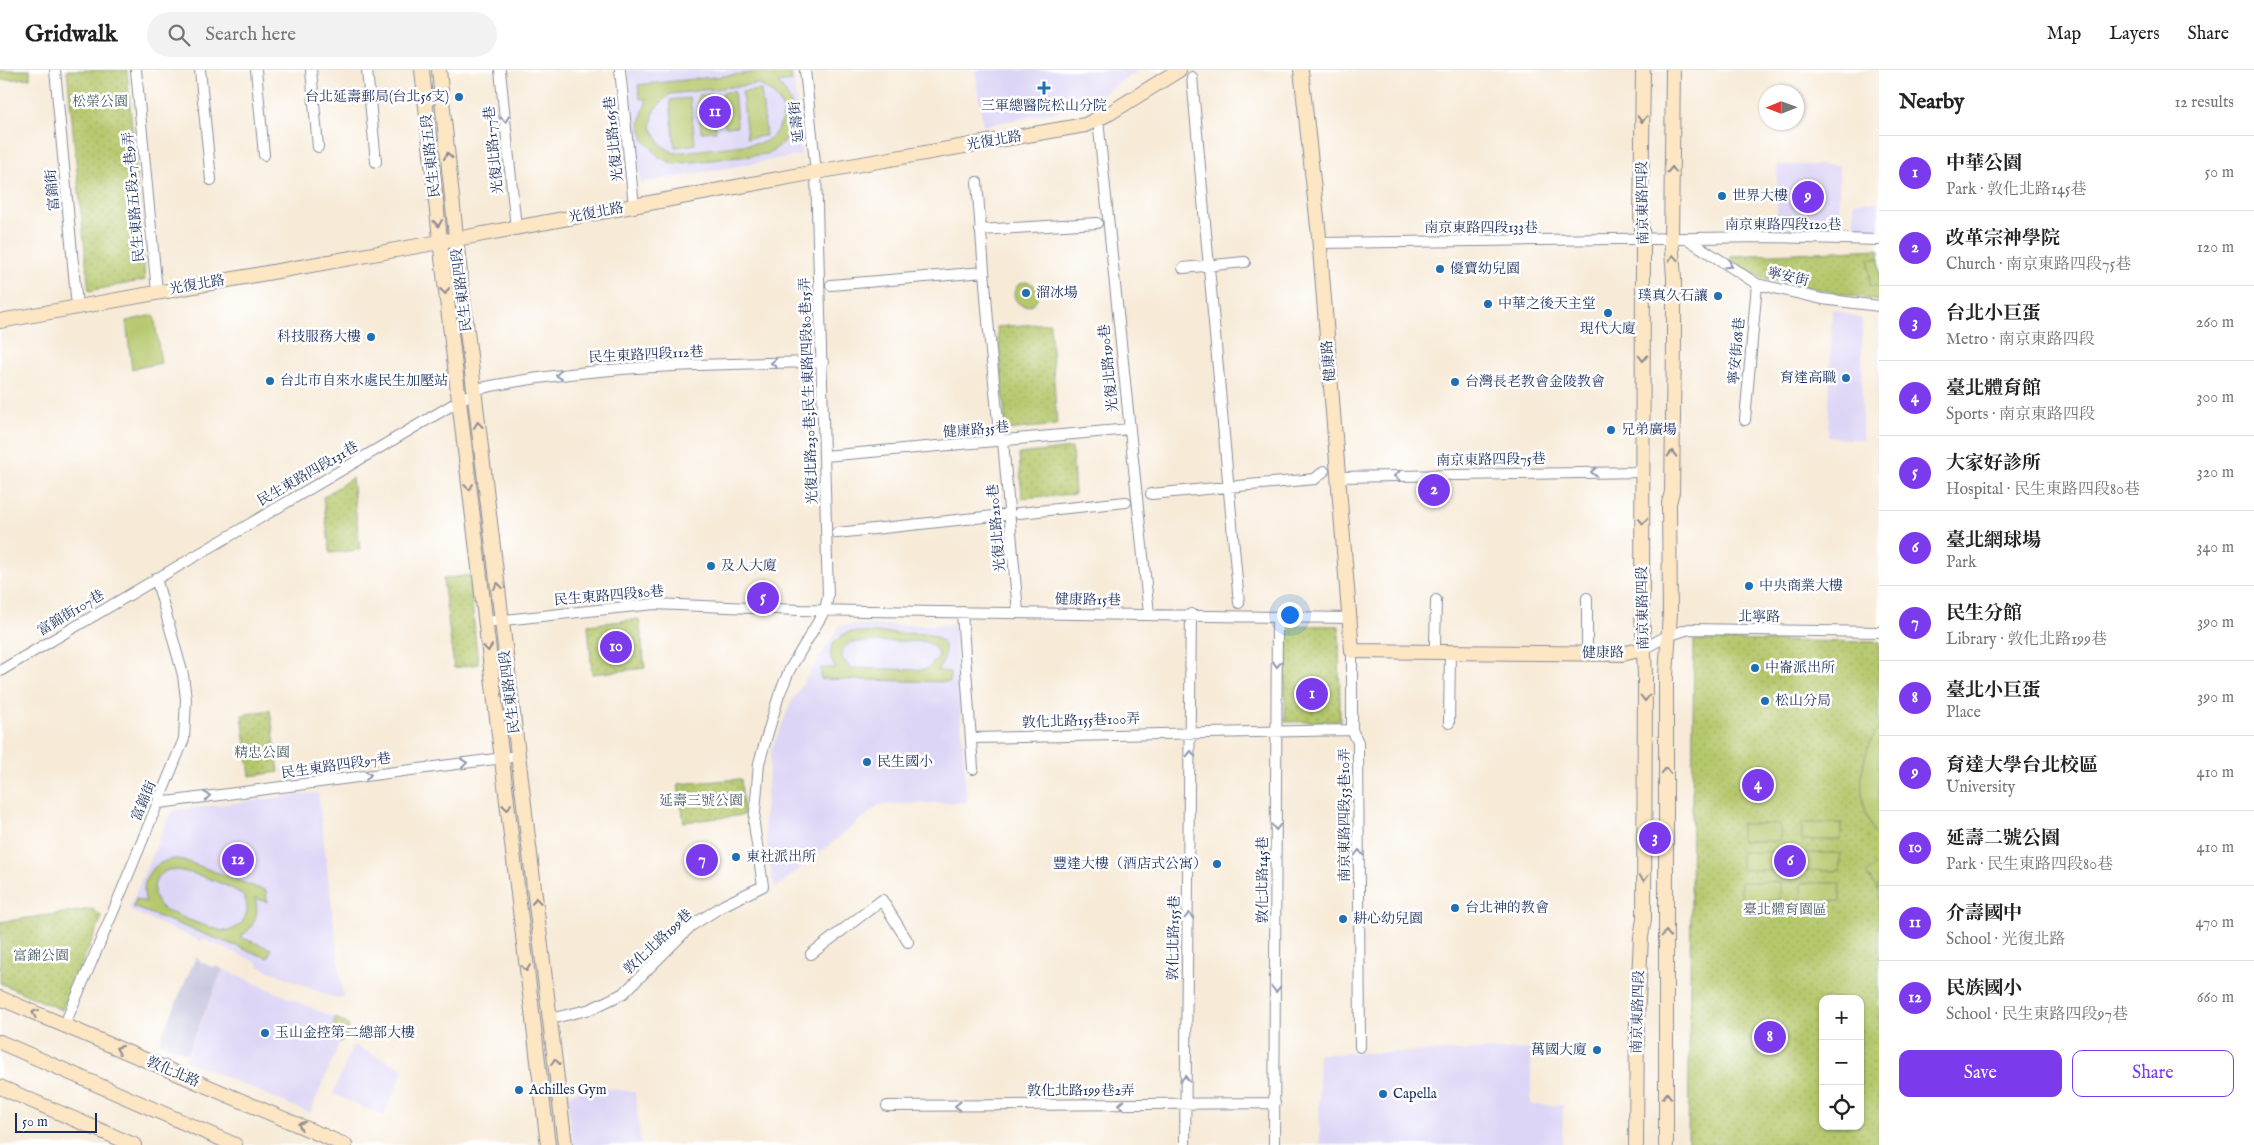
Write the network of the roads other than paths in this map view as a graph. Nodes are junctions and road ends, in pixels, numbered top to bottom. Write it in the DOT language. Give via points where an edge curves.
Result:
graph roads {
  1 [pos="55,70"];
  2 [pos="136,70"];
  3 [pos="200,70"];
  4 [pos="256,70"];
  5 [pos="311,70"];
  6 [pos="368,70"];
  7 [pos="422,70"];
  8 [pos="439,70"];
  9 [pos="500,70"];
  10 [pos="620,70"];
  11 [pos="806,70"];
  12 [pos="1178,70"];
  13 [pos="1301,70"];
  14 [pos="1643,70"];
  15 [pos="1673,70"];
  16 [pos="1192,77"];
  17 [pos="1098,120"];
  18 [pos="318,146"];
  19 [pos="264,155"];
  20 [pos="376,162"];
  21 [pos="816,172"];
  22 [pos="212,180"];
  23 [pos="977,182"];
  24 [pos="634,206"];
  25 [pos="1097,223"];
  26 [pos="516,228"];
  27 [pos="980,230"];
  28 [pos="456,239"];
  29 [pos="1671,239"];
  30 [pos="1688,239"];
  31 [pos="1643,240"];
  32 [pos="1879,240"];
  33 [pos="440,242"];
  34 [pos="1319,243"];
  35 [pos="1245,262"];
  36 [pos="1209,266"];
  37 [pos="1183,268"];
  38 [pos="984,272"];
  39 [pos="1757,284"];
  40 [pos="831,285"];
  41 [pos="157,292"];
  42 [pos="1879,306"];
  43 [pos="77,307"];
  44 [pos="0,321"];
  45 [pos="822,362"];
  46 [pos="474,392"];
  47 [pos="458,402"];
  48 [pos="1745,420"];
  49 [pos="1130,429"];
  50 [pos="1001,437"];
  51 [pos="825,456"];
  52 [pos="1324,471"];
  53 [pos="1643,472"];
  54 [pos="1339,477"];
  55 [pos="1229,486"];
  56 [pos="1150,494"];
  57 [pos="1126,502"];
  58 [pos="1019,513"];
  59 [pos="1003,515"];
  60 [pos="836,533"];
  61 [pos="156,578"];
  62 [pos="1587,598"];
  63 [pos="1436,600"];
  64 [pos="1239,603"];
  65 [pos="825,610"];
  66 [pos="962,612"];
  67 [pos="1018,612"];
  68 [pos="1149,614"];
  69 [pos="1191,614"];
  70 [pos="1277,616"];
  71 [pos="1350,618"];
  72 [pos="502,620"];
  73 [pos="485,622"];
  74 [pos="1879,632"];
  75 [pos="1667,636"];
  76 [pos="1436,644"];
  77 [pos="1587,646"];
  78 [pos="1644,649"];
  79 [pos="1352,652"];
  80 [pos="1450,652"];
  81 [pos="0,671"];
  82 [pos="1449,723"];
  83 [pos="1352,730"];
  84 [pos="1276,731"];
  85 [pos="1191,732"];
  86 [pos="972,738"];
  87 [pos="518,756"];
  88 [pos="501,758"];
  89 [pos="973,769"];
  90 [pos="159,803"];
  91 [pos="908,942"];
  92 [pos="811,954"];
  93 [pos="0,998"];
  94 [pos="550,1019"];
  95 [pos="64,1026"];
  96 [pos="0,1042"];
  97 [pos="1360,1047"];
  98 [pos="0,1088"];
  99 [pos="1275,1103"];
  100 [pos="1185,1104"];
  101 [pos="887,1106"];
  102 [pos="134,1145"];
  103 [pos="235,1145"];
  104 [pos="345,1145"];
  105 [pos="548,1145"];
  106 [pos="565,1145"];
  107 [pos="1185,1145"];
  108 [pos="1274,1145"];
  109 [pos="1636,1145"];
  110 [pos="1666,1145"];
  1 -- 43 [label="street, 富錦街"];
  2 -- 41 [label="street, 民生東路五段27巷9弄"];
  3 -- 22 [label="street"];
  4 -- 19 [label="street"];
  5 -- 18 [label="street"];
  6 -- 20 [label="street"];
  7 -- 33 [label="street, 民生東路五段, one-way"];
  28 -- 8 [label="street, 民生東路五段, one-way"];
  9 -- 26 [label="street, 光復北路177巷, one-way"];
  10 -- 24 [label="street, 光復北路165巷"];
  11 -- 21 [label="street, 延壽街"];
  12 -- 17 [label="street, 光復北路"];
  13 -- 34 [label="street, 健康路"];
  14 -- 31 [label="street, 南京東路四段, one-way"];
  29 -- 15 [label="street, 南京東路四段, one-way"];
  16 -- 36 [label="street"];
  17 -- 21 [label="street, 光復北路" via="1080,126"];
  17 -- 49 [label="street, 光復北路190巷"];
  21 -- 24 [label="street, 光復北路"];
  21 -- 45 [label="street, 光復北路230巷;民生東路四段80巷15弄"];
  23 -- 27 [label="street, 光復北路210巷"];
  24 -- 26 [label="street, 光復北路"];
  25 -- 27 [label="street"];
  26 -- 28 [label="street, 光復北路"];
  27 -- 38 [label="street, 光復北路210巷"];
  28 -- 33 [label="street, 光復北路"];
  28 -- 46 [label="street, 民生東路四段"];
  29 -- 30 [label="street"];
  29 -- 31 [label="street"];
  75 -- 29 [label="street, 南京東路四段, one-way" via="1674,343"];
  30 -- 32 [label="street, 南京東路四段120巷"];
  30 -- 39 [label="street, 寧安街, one-way"];
  31 -- 34 [label="street, 南京東路四段133巷"];
  31 -- 53 [label="street, 南京東路四段, one-way"];
  33 -- 41 [label="street, 光復北路"];
  33 -- 47 [label="street, 民生東路四段, one-way"];
  34 -- 54 [label="street, 健康路"];
  35 -- 36 [label="street"];
  36 -- 37 [label="street"];
  36 -- 55 [label="street"];
  38 -- 40 [label="street"];
  38 -- 50 [label="street, 光復北路210巷"];
  39 -- 42 [label="street, 寧安街" via="1822,299"];
  39 -- 48 [label="street, 寧安街68巷"];
  41 -- 43 [label="street, 光復北路"];
  43 -- 44 [label="street, 光復北路"];
  45 -- 46 [label="street, 民生東路四段112巷, one-way" via="614,369 549,376"];
  45 -- 51 [label="street, 光復北路230巷;民生東路四段80巷15弄"];
  46 -- 47 [label="street, 民生東路四段131巷"];
  72 -- 46 [label="street, 民生東路四段, one-way"];
  47 -- 61 [label="street, 民生東路四段131巷"];
  47 -- 73 [label="street, 民生東路四段, one-way"];
  49 -- 50 [label="street, 健康路35巷"];
  49 -- 68 [label="street, 光復北路190巷"];
  50 -- 51 [label="street, 健康路35巷"];
  50 -- 67 [label="street, 光復北路210巷"];
  51 -- 65 [label="street, 光復北路230巷;民生東路四段80巷15弄" via="828,587"];
  52 -- 55 [label="street" via="1315,479"];
  53 -- 54 [label="street, 南京東路四段75巷, one-way"];
  53 -- 78 [label="street, 南京東路四段, one-way"];
  54 -- 71 [label="street, 健康路"];
  55 -- 56 [label="street"];
  55 -- 64 [label="street"];
  57 -- 58 [label="street"];
  59 -- 60 [label="street"];
  61 -- 81 [label="street, 富錦街107巷"];
  61 -- 90 [label="street, 富錦街" via="183,674 186,699 184,740"];
  62 -- 77 [label="street"];
  63 -- 76 [label="street"];
  65 -- 66 [label="street, 健康路15巷"];
  65 -- 72 [label="street, 民生東路四段80巷" via="654,604"];
  65 -- 94 [label="street, 敦化北路199巷" via="790,668 759,762 754,824 763,886 724,905 692,926 624,993 591,1009"];
  66 -- 67 [label="street, 健康路15巷"];
  66 -- 86 [label="street"];
  67 -- 68 [label="street, 健康路15巷"];
  68 -- 69 [label="street, 健康路15巷"];
  69 -- 70 [label="street, 健康路15巷"];
  69 -- 85 [label="street, 敦化北路155巷"];
  70 -- 71 [label="street, 健康路15巷"];
  70 -- 84 [label="street, 敦化北路145巷, one-way"];
  71 -- 79 [label="street, 健康路"];
  72 -- 73 [label="street, 民生東路四段80巷"];
  72 -- 87 [label="street, 民生東路四段"];
  73 -- 88 [label="street, 民生東路四段, one-way"];
  74 -- 75 [label="street, 北寧路" via="1689,629"];
  75 -- 78 [label="street, 北寧路"];
  110 -- 75 [label="street, 南京東路四段, one-way"];
  78 -- 80 [label="street, 健康路" via="1622,654"];
  78 -- 109 [label="street, 南京東路四段, one-way" via="1644,919 1637,1022"];
  79 -- 80 [label="street, 健康路"];
  79 -- 83 [label="street, 健康路"];
  80 -- 82 [label="street"];
  83 -- 84 [label="street"];
  97 -- 83 [label="street, 南京東路四段53巷10弄, one-way" via="1358,742"];
  84 -- 85 [label="street"];
  84 -- 99 [label="street, 敦化北路145巷, one-way"];
  85 -- 86 [label="street, 敦化北路155巷100弄"];
  100 -- 85 [label="street, 敦化北路155巷, one-way"];
  86 -- 89 [label="street"];
  87 -- 88 [label="street, 民生東路四段97巷"];
  94 -- 87 [label="street, 民生東路四段, one-way"];
  90 -- 88 [label="street, 民生東路四段97巷, one-way"];
  88 -- 105 [label="street, 民生東路四段, one-way"];
  90 -- 95 [label="street, 富錦街"];
  91 -- 92 [label="street" via="882,900"];
  95 -- 93 [label="street, 敦化北路, one-way"];
  106 -- 94 [label="street, 民生東路四段, one-way"];
  104 -- 95 [label="street, 敦化北路, one-way"];
  96 -- 103 [label="street"];
  98 -- 102 [label="street"];
  99 -- 100 [label="street, 敦化北路199巷2弄"];
  99 -- 108 [label="street, 敦化北路145巷"];
  100 -- 101 [label="street, 敦化北路199巷2弄, one-way"];
  100 -- 107 [label="street, 敦化北路155巷"];
}
